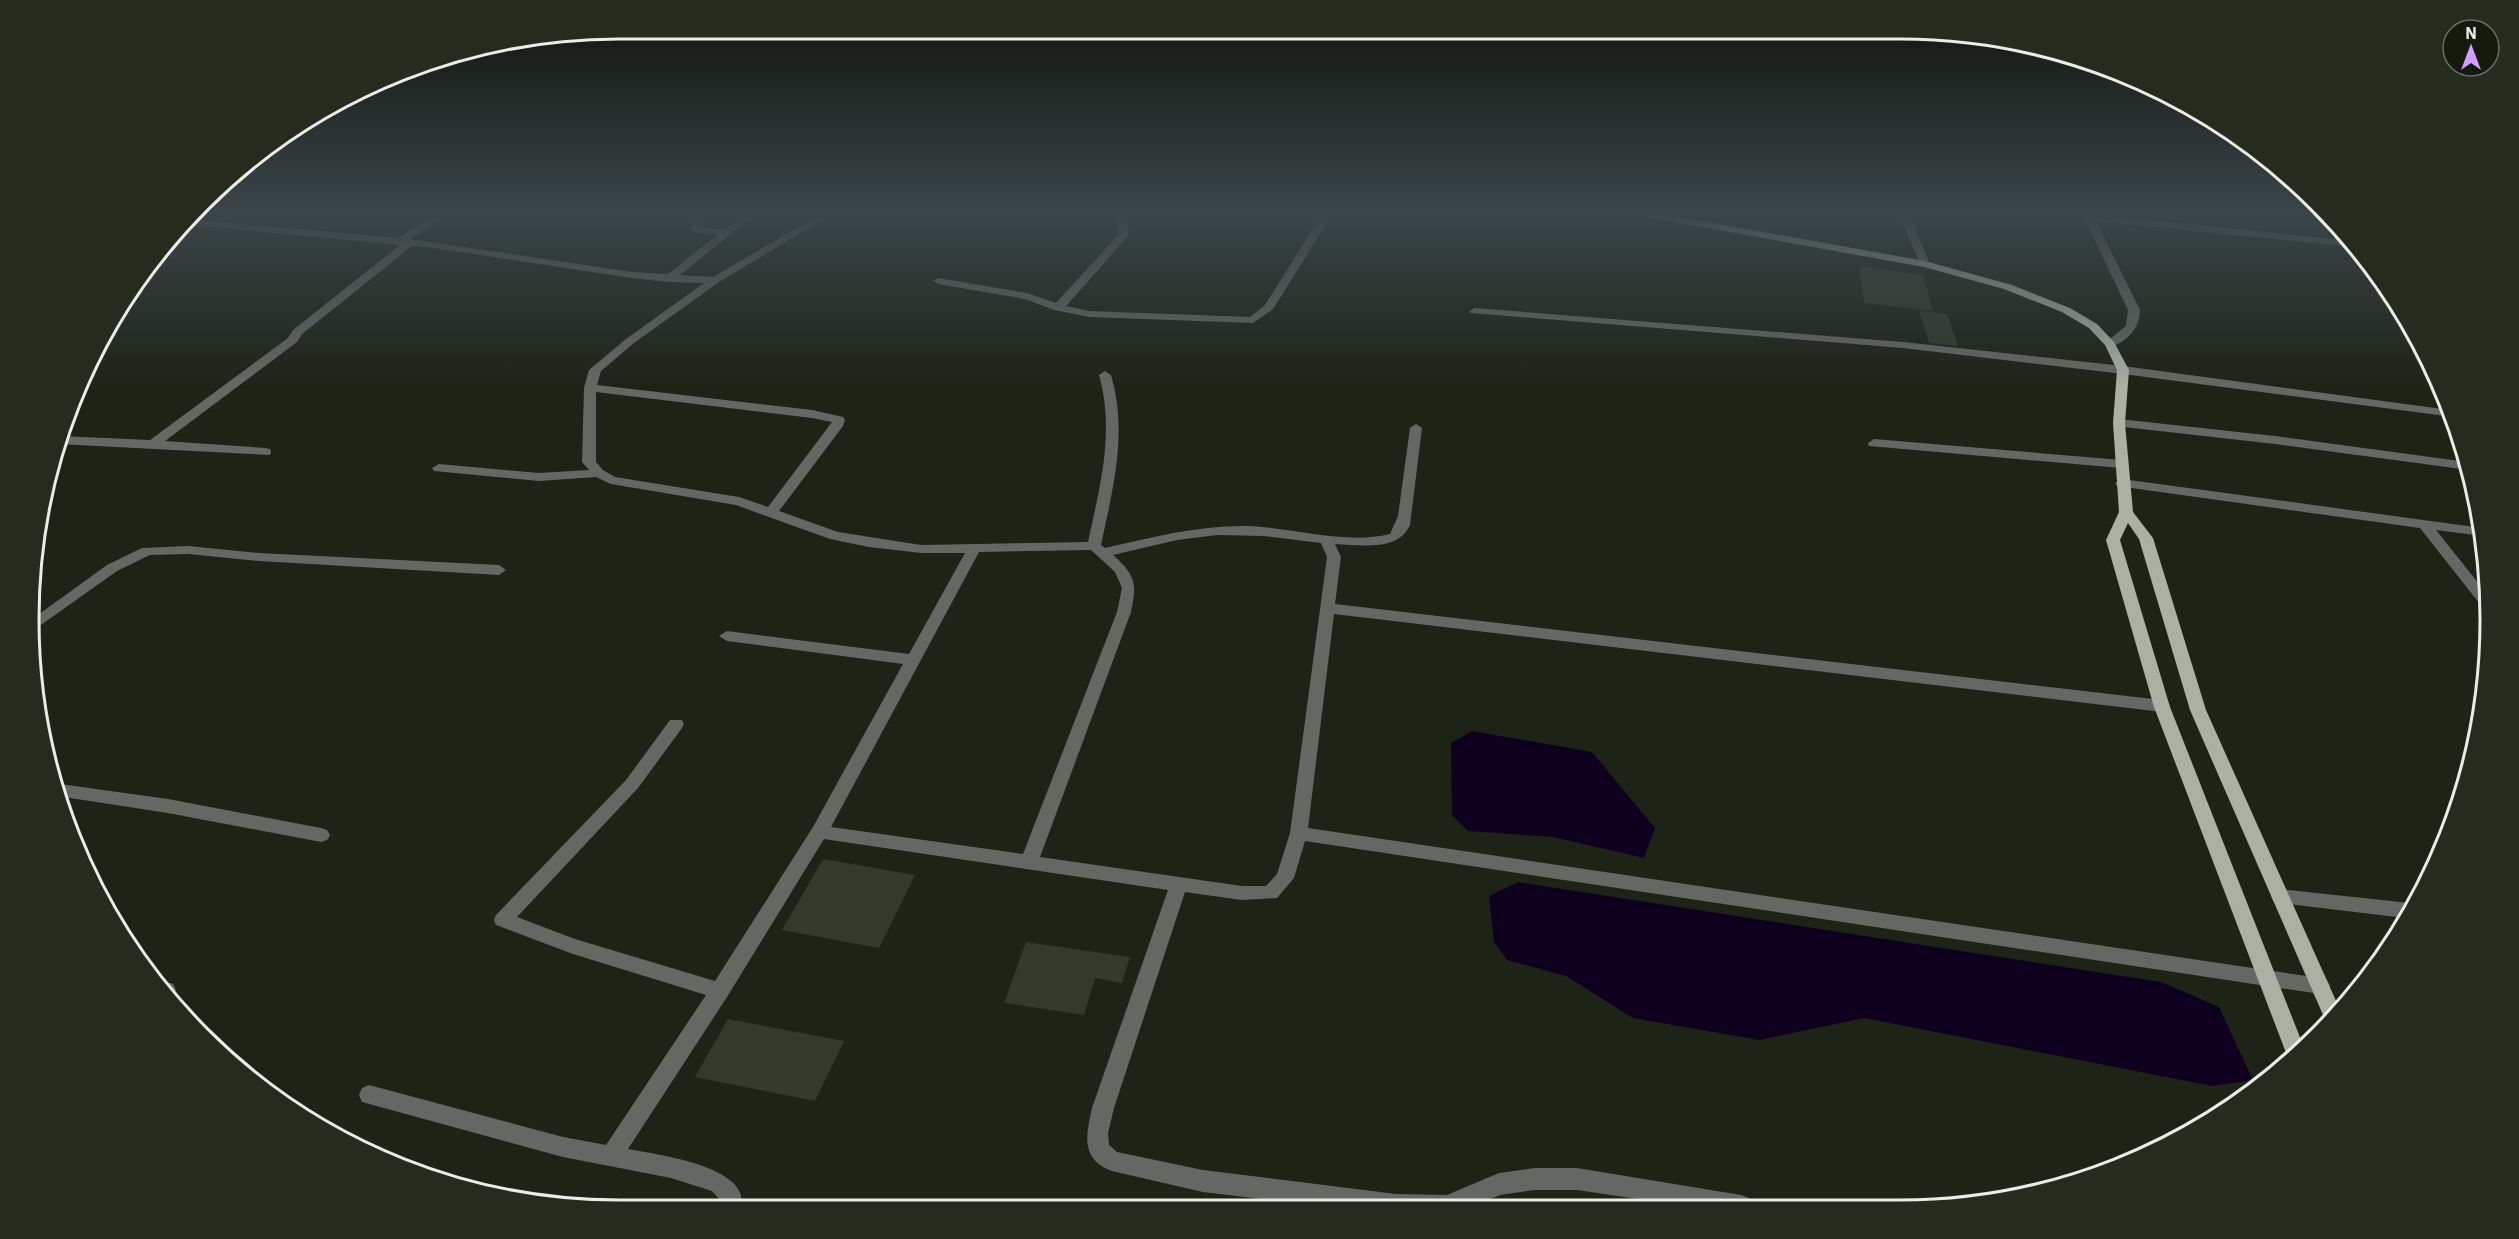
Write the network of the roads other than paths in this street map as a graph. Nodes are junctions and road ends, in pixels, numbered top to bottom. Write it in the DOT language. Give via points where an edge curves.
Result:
graph roads {
  1 [pos="370,271"];
  2 [pos="592,271"];
  3 [pos="679,271"];
  4 [pos="731,271"];
  5 [pos="1092,271"];
  6 [pos="1292,271"];
  7 [pos="1950,271"];
  8 [pos="2115,271"];
  9 [pos="669,279"];
  10 [pos="715,280"];
  11 [pos="938,281"];
  12 [pos="1058,308"];
  13 [pos="1475,311"];
  14 [pos="2110,344"];
  15 [pos="2123,370"];
  16 [pos="1105,375"];
  17 [pos="590,388"];
  18 [pos="2442,413"];
  19 [pos="2119,423"];
  20 [pos="1416,428"];
  21 [pos="68,440"];
  22 [pos="1874,443"];
  23 [pos="153,444"];
  24 [pos="265,452"];
  25 [pos="2121,464"];
  26 [pos="2459,465"];
  27 [pos="439,468"];
  28 [pos="597,473"];
  29 [pos="2122,483"];
  30 [pos="771,512"];
  31 [pos="2126,512"];
  32 [pos="2424,524"];
  33 [pos="2473,531"];
  34 [pos="1326,540"];
  35 [pos="974,549"];
  36 [pos="1099,549"];
  37 [pos="499,570"];
  38 [pos="2479,595"];
  39 [pos="1328,608"];
  40 [pos="39,621"];
  41 [pos="727,636"];
  42 [pos="913,660"];
  43 [pos="2162,706"];
  44 [pos="676,724"];
  45 [pos="65,791"];
  46 [pos="819,832"];
  47 [pos="1299,833"];
  48 [pos="321,835"];
  49 [pos="1029,862"];
  50 [pos="1179,884"];
  51 [pos="2280,896"];
  52 [pos="2402,910"];
  53 [pos="2268,978"];
  54 [pos="2320,986"];
  55 [pos="720,991"];
  56 [pos="2330,1009"];
  57 [pos="2293,1046"];
  58 [pos="369,1095"];
  59 [pos="611,1156"];
  60 [pos="732,1200"];
  61 [pos="1356,1200"];
  62 [pos="1461,1200"];
  63 [pos="1712,1200"];
  1 -- 23 [label="street" via="292,340"];
  2 -- 9 [label="street"];
  3 -- 9 [label="street"];
  4 -- 10 [label="street"];
  5 -- 12 [label="street"];
  6 -- 12 [label="street" via="1269,307 1253,320 1130,317"];
  7 -- 14 [label="main road" via="2008,287 2066,310 2093,326"];
  8 -- 14 [label="street" via="2136,321"];
  9 -- 10 [label="street"];
  10 -- 17 [label="street" via="603,362 595,370"];
  11 -- 12 [label="street" via="1039,299"];
  13 -- 15 [label="street" via="1877,342"];
  14 -- 15 [label="main road"];
  15 -- 18 [label="street"];
  15 -- 19 [label="main road"];
  16 -- 36 [label="street" via="1114,406"];
  17 -- 28 [label="street" via="590,462"];
  17 -- 30 [label="street" via="839,420"];
  19 -- 25 [label="main road"];
  19 -- 26 [label="street"];
  20 -- 34 [label="street" via="1405,512 1397,536 1383,541"];
  21 -- 23 [label="street"];
  22 -- 25 [label="street"];
  23 -- 24 [label="street"];
  25 -- 29 [label="main road"];
  27 -- 28 [label="street" via="549,477"];
  28 -- 30 [label="street" via="611,480 739,501"];
  29 -- 31 [label="main road"];
  29 -- 32 [label="street"];
  30 -- 35 [label="street" via="836,536 869,543 921,549"];
  31 -- 43 [label="main road" via="2113,540"];
  31 -- 51 [label="main road" via="2146,538 2198,710"];
  32 -- 33 [label="street"];
  32 -- 38 [label="street"];
  34 -- 36 [label="street" via="1269,532 1201,532"];
  34 -- 39 [label="street" via="1334,557"];
  35 -- 36 [label="street"];
  35 -- 42 [label="street"];
  36 -- 49 [label="street" via="1122,570 1129,588 1124,612"];
  37 -- 40 [label="street" via="188,550 147,551 112,568"];
  39 -- 43 [label="street"];
  39 -- 47 [label="street"];
  41 -- 42 [label="street"];
  42 -- 46 [label="street"];
  43 -- 53 [label="main road"];
  44 -- 55 [label="street" via="632,784 503,920"];
  45 -- 48 [label="street"];
  46 -- 49 [label="street"];
  46 -- 55 [label="street"];
  47 -- 50 [label="street" via="1285,878 1270,893"];
  47 -- 53 [label="street"];
  49 -- 50 [label="street"];
  50 -- 61 [label="street" via="1101,1117 1099,1149 1112,1161 1203,1181"];
  51 -- 52 [label="street"];
  51 -- 54 [label="main road"];
  53 -- 54 [label="street"];
  53 -- 57 [label="main road"];
  54 -- 56 [label="main road"];
  55 -- 59 [label="street"];
  58 -- 59 [label="street" via="563,1147"];
  59 -- 60 [label="street" via="719,1183"];
  62 -- 63 [label="street" via="1499,1184 1535,1179 1577,1179"];
}
